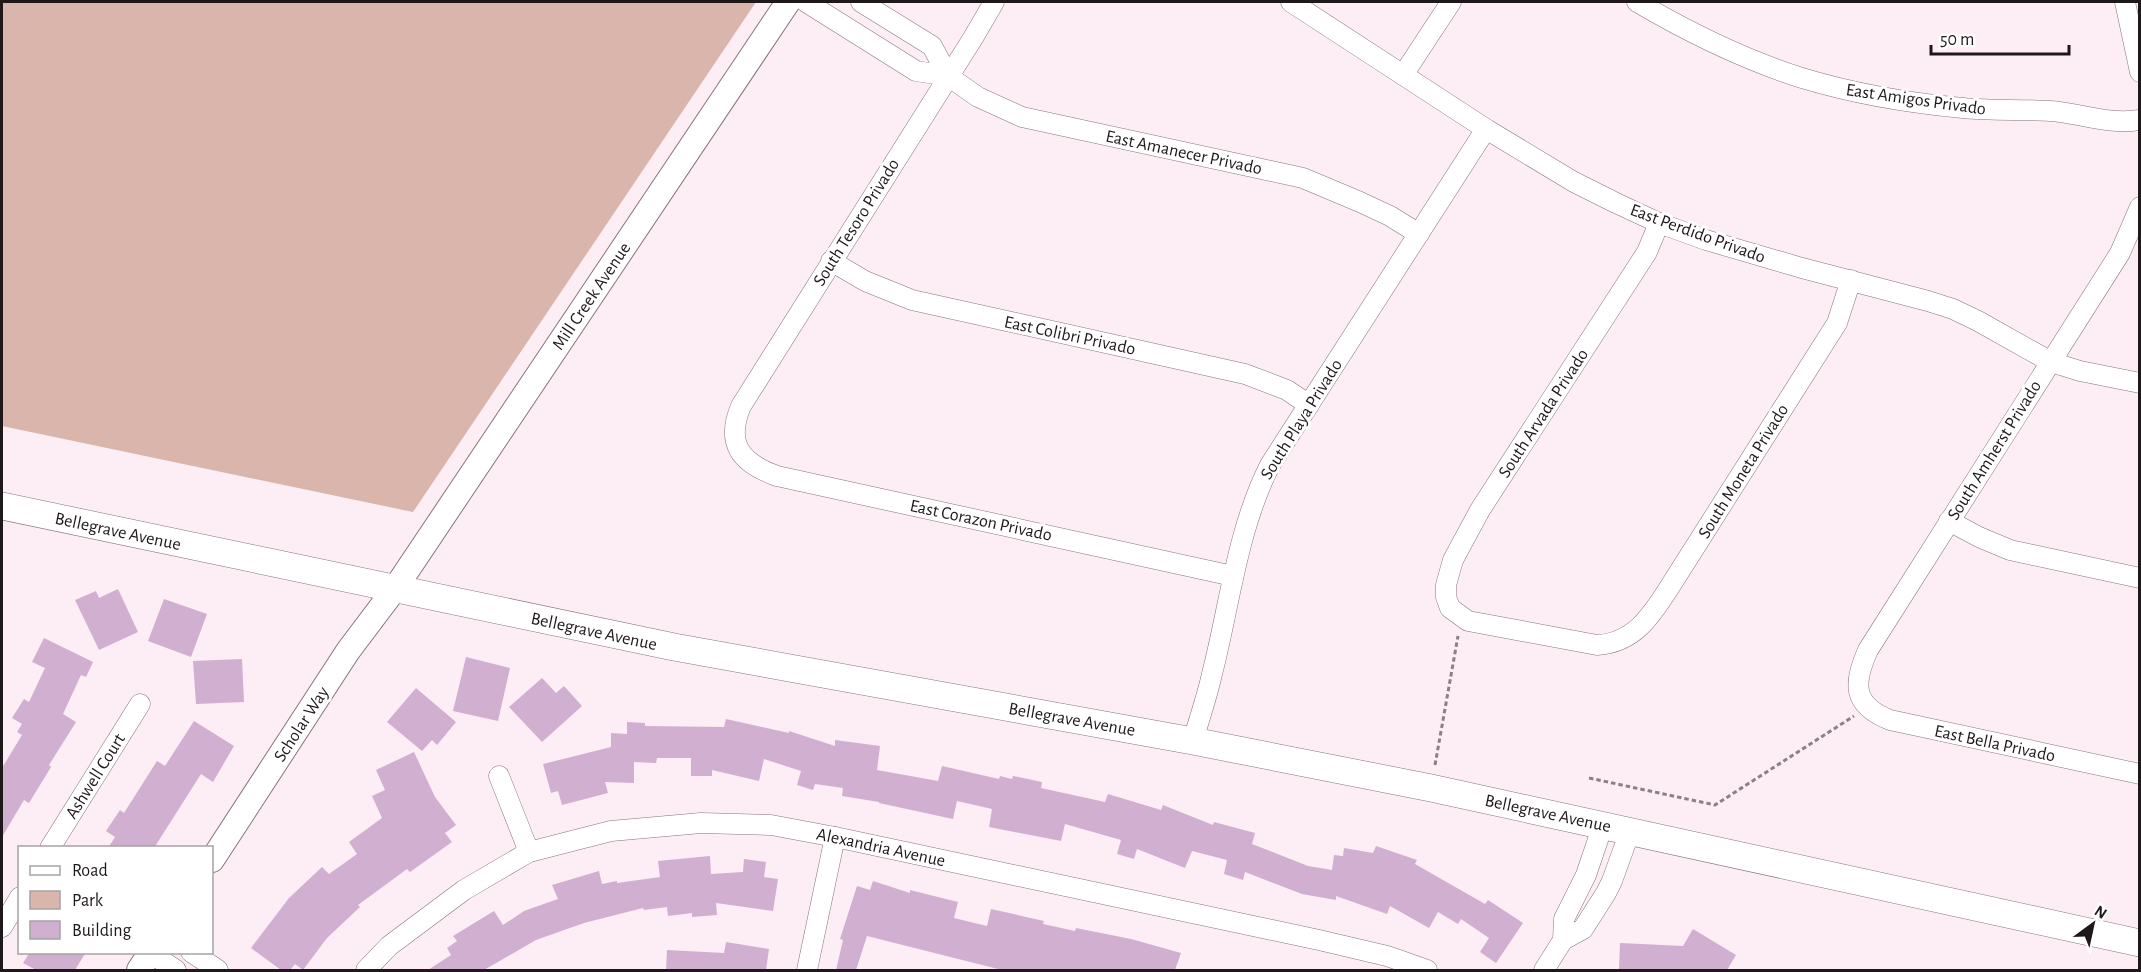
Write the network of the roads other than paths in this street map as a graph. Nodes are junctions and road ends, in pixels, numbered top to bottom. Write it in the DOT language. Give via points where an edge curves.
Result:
graph roads {
  1 [pos="788,2"];
  2 [pos="806,2"];
  3 [pos="861,2"];
  4 [pos="994,2"];
  5 [pos="1291,2"];
  6 [pos="1451,2"];
  7 [pos="1637,2"];
  8 [pos="2125,2"];
  9 [pos="2139,72"];
  10 [pos="1403,75"];
  11 [pos="948,76"];
  12 [pos="2139,120"];
  13 [pos="1486,129"];
  14 [pos="2139,207"];
  15 [pos="1659,223"];
  16 [pos="1419,234"];
  17 [pos="831,261"];
  18 [pos="1851,280"];
  19 [pos="2051,362"];
  20 [pos="2139,383"];
  21 [pos="1309,405"];
  22 [pos="737,448"];
  23 [pos="2,506"];
  24 [pos="1949,521"];
  25 [pos="1233,576"];
  26 [pos="2139,578"];
  27 [pos="394,590"];
  28 [pos="1612,644"];
  29 [pos="1863,701"];
  30 [pos="140,704"];
  31 [pos="1193,741"];
  32 [pos="2139,774"];
  33 [pos="499,777"];
  34 [pos="1603,825"];
  35 [pos="1630,831"];
  36 [pos="835,837"];
  37 [pos="51,846"];
  38 [pos="530,852"];
  39 [pos="213,858"];
  40 [pos="18,900"];
  41 [pos="2,927"];
  42 [pos="1563,940"];
  43 [pos="2139,943"];
  44 [pos="193,954"];
  45 [pos="147,957"];
  46 [pos="176,970"];
  47 [pos="218,970"];
  48 [pos="366,970"];
  49 [pos="807,970"];
  50 [pos="1427,970"];
  51 [pos="1544,970"];
  1 -- 27 [label="street, Mill Creek Avenue"];
  2 -- 11 [label="street, East Amanecer Privado" via="916,71"];
  3 -- 11 [label="street, East Amanecer Privado" via="932,46"];
  4 -- 11 [label="street, South Tesoro Privado"];
  5 -- 10 [label="street, East Perdido Privado"];
  6 -- 10 [label="street"];
  7 -- 12 [label="street, East Amigos Privado" via="1733,50 1800,77 1880,98 1965,109 2051,111 2116,123"];
  8 -- 9 [label="street"];
  10 -- 13 [label="street, East Perdido Privado"];
  11 -- 16 [label="street, East Amanecer Privado" via="978,97 1022,117 1303,178 1390,216"];
  11 -- 17 [label="street, South Tesoro Privado"];
  13 -- 15 [label="street, East Perdido Privado" via="1574,182"];
  13 -- 16 [label="street, South Playa Privado"];
  14 -- 19 [label="street, South Amherst Privado" via="2120,253"];
  15 -- 18 [label="street, East Perdido Privado"];
  15 -- 28 [label="street, South Arvada Privado" via="1647,252 1466,535 1448,573 1446,597 1456,613 1480,624 1581,643"];
  16 -- 21 [label="street, South Playa Privado"];
  17 -- 21 [label="street, East Colibri Privado" via="865,281 912,300 1245,374 1287,390"];
  17 -- 22 [label="street, South Tesoro Privado" via="741,406 734,427"];
  18 -- 19 [label="street, East Perdido Privado" via="1953,309"];
  18 -- 28 [label="street, South Moneta Privado" via="1837,323 1657,607 1628,637"];
  19 -- 20 [label="street, East Perdido Privado"];
  19 -- 24 [label="street, South Amherst Privado"];
  21 -- 25 [label="street, South Playa Privado" via="1259,486"];
  22 -- 25 [label="street, East Corazon Privado" via="754,466 777,476"];
  23 -- 27 [label="main road, Bellegrave Avenue"];
  24 -- 26 [label="street" via="2010,550"];
  24 -- 29 [label="street, South Amherst Privado" via="1868,650 1858,673 1857,685"];
  25 -- 31 [label="street, South Playa Privado"];
  27 -- 31 [label="main road, Bellegrave Avenue" via="674,647"];
  27 -- 39 [label="street, Scholar Way" via="348,651"];
  29 -- 32 [label="street, East Bella Privado" via="1890,720"];
  30 -- 37 [label="street, Ashwell Court"];
  31 -- 34 [label="main road, Bellegrave Avenue"];
  33 -- 38 [label="street"];
  34 -- 35 [label="main road, Bellegrave Avenue"];
  34 -- 42 [label="street" via="1586,875 1564,919"];
  35 -- 42 [label="street" via="1612,881 1583,929"];
  35 -- 43 [label="main road, Bellegrave Avenue"];
  36 -- 38 [label="street, Alexandria Avenue" via="771,825 701,823 611,831"];
  36 -- 49 [label="street"];
  36 -- 50 [label="street, Alexandria Avenue" via="1319,940"];
  38 -- 48 [label="street, Alexandria Avenue" via="464,890 389,946"];
  40 -- 41 [label="street"];
  42 -- 51 [label="street"];
  44 -- 47 [label="street"];
  45 -- 46 [label="street"];
}
